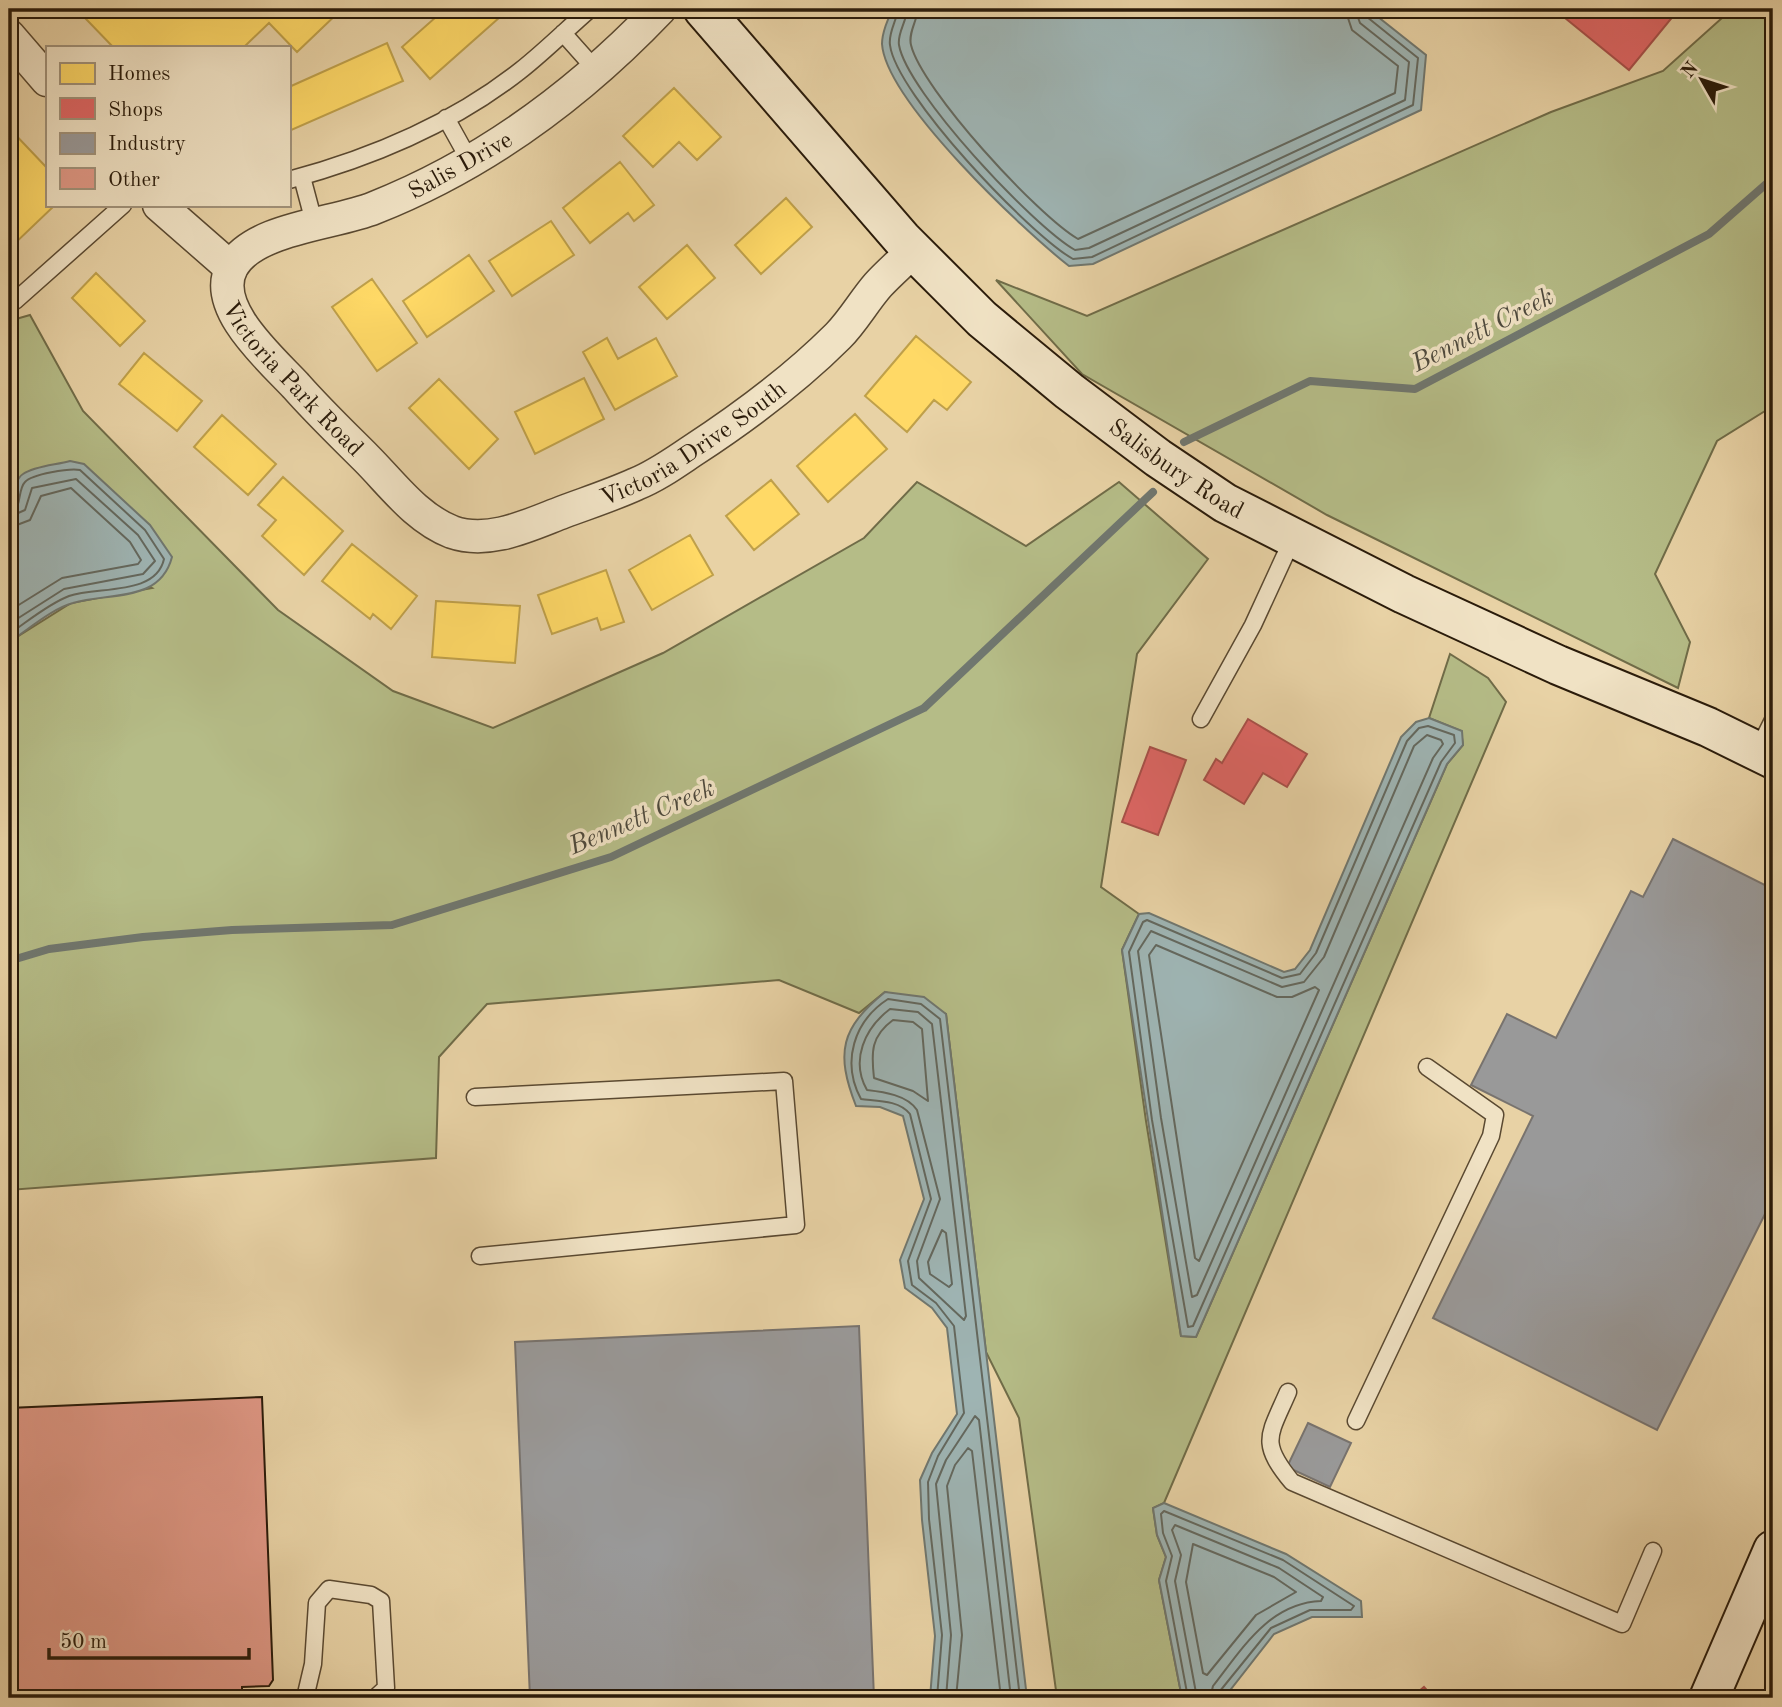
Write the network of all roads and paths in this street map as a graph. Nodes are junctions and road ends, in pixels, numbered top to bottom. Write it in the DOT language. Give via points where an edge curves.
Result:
graph roads {
  1 [pos="590,9"];
  2 [pos="660,9"];
  3 [pos="703,9"];
  4 [pos="562,33"];
  5 [pos="9,36"];
  6 [pos="596,70"];
  7 [pos="46,79"];
  8 [pos="446,118"];
  9 [pos="471,163"];
  10 [pos="295,178"];
  11 [pos="122,206"];
  12 [pos="160,206"];
  13 [pos="315,226"];
  14 [pos="914,250"];
  15 [pos="231,268"];
  16 [pos="15,301"];
  17 [pos="424,517"];
  18 [pos="1293,538"];
  19 [pos="1201,719"];
  20 [pos="1768,744"];
  21 [pos="1427,1067"];
  22 [pos="475,1097"];
  23 [pos="480,1256"];
  24 [pos="1288,1392"];
  25 [pos="1356,1421"];
  26 [pos="1773,1550"];
  27 [pos="1653,1551"];
  28 [pos="305,1698"];
  29 [pos="375,1698"];
  30 [pos="1709,1698"];
  1 -- 4 [label="lane"];
  2 -- 6 [label="street, Salis Drive"];
  3 -- 14 [label="street, Salisbury Road"];
  4 -- 6 [label="lane"];
  4 -- 8 [label="lane" via="522,70"];
  5 -- 7 [label="street"];
  6 -- 9 [label="street, Salis Drive" via="535,121"];
  8 -- 9 [label="lane"];
  8 -- 10 [label="lane" via="370,154"];
  9 -- 13 [label="street, Salis Drive" via="365,212"];
  10 -- 13 [label="lane"];
  11 -- 16 [label="lane"];
  12 -- 15 [label="street, Victoria Park Road"];
  13 -- 15 [label="street, Salis Drive" via="268,238 244,252"];
  14 -- 17 [label="street, Victoria Drive South" via="798,376 728,428 638,484 492,536 464,535"];
  14 -- 18 [label="street, Salisbury Road" via="982,319 1069,391 1225,503"];
  15 -- 17 [label="street, Victoria Park Road" via="227,283 234,316"];
  18 -- 19 [label="lane" via="1253,625"];
  18 -- 20 [label="street, Salisbury Road" via="1558,665 1708,727"];
  21 -- 25 [label="lane" via="1495,1115 1491,1136"];
  22 -- 23 [label="lane" via="784,1081 796,1225"];
  24 -- 27 [label="lane" via="1268,1437 1273,1460 1292,1482 1622,1624"];
  26 -- 30 [label="street"];
  28 -- 29 [label="lane" via="313,1664 317,1603 329,1589 371,1595 381,1601 386,1688"];
}
